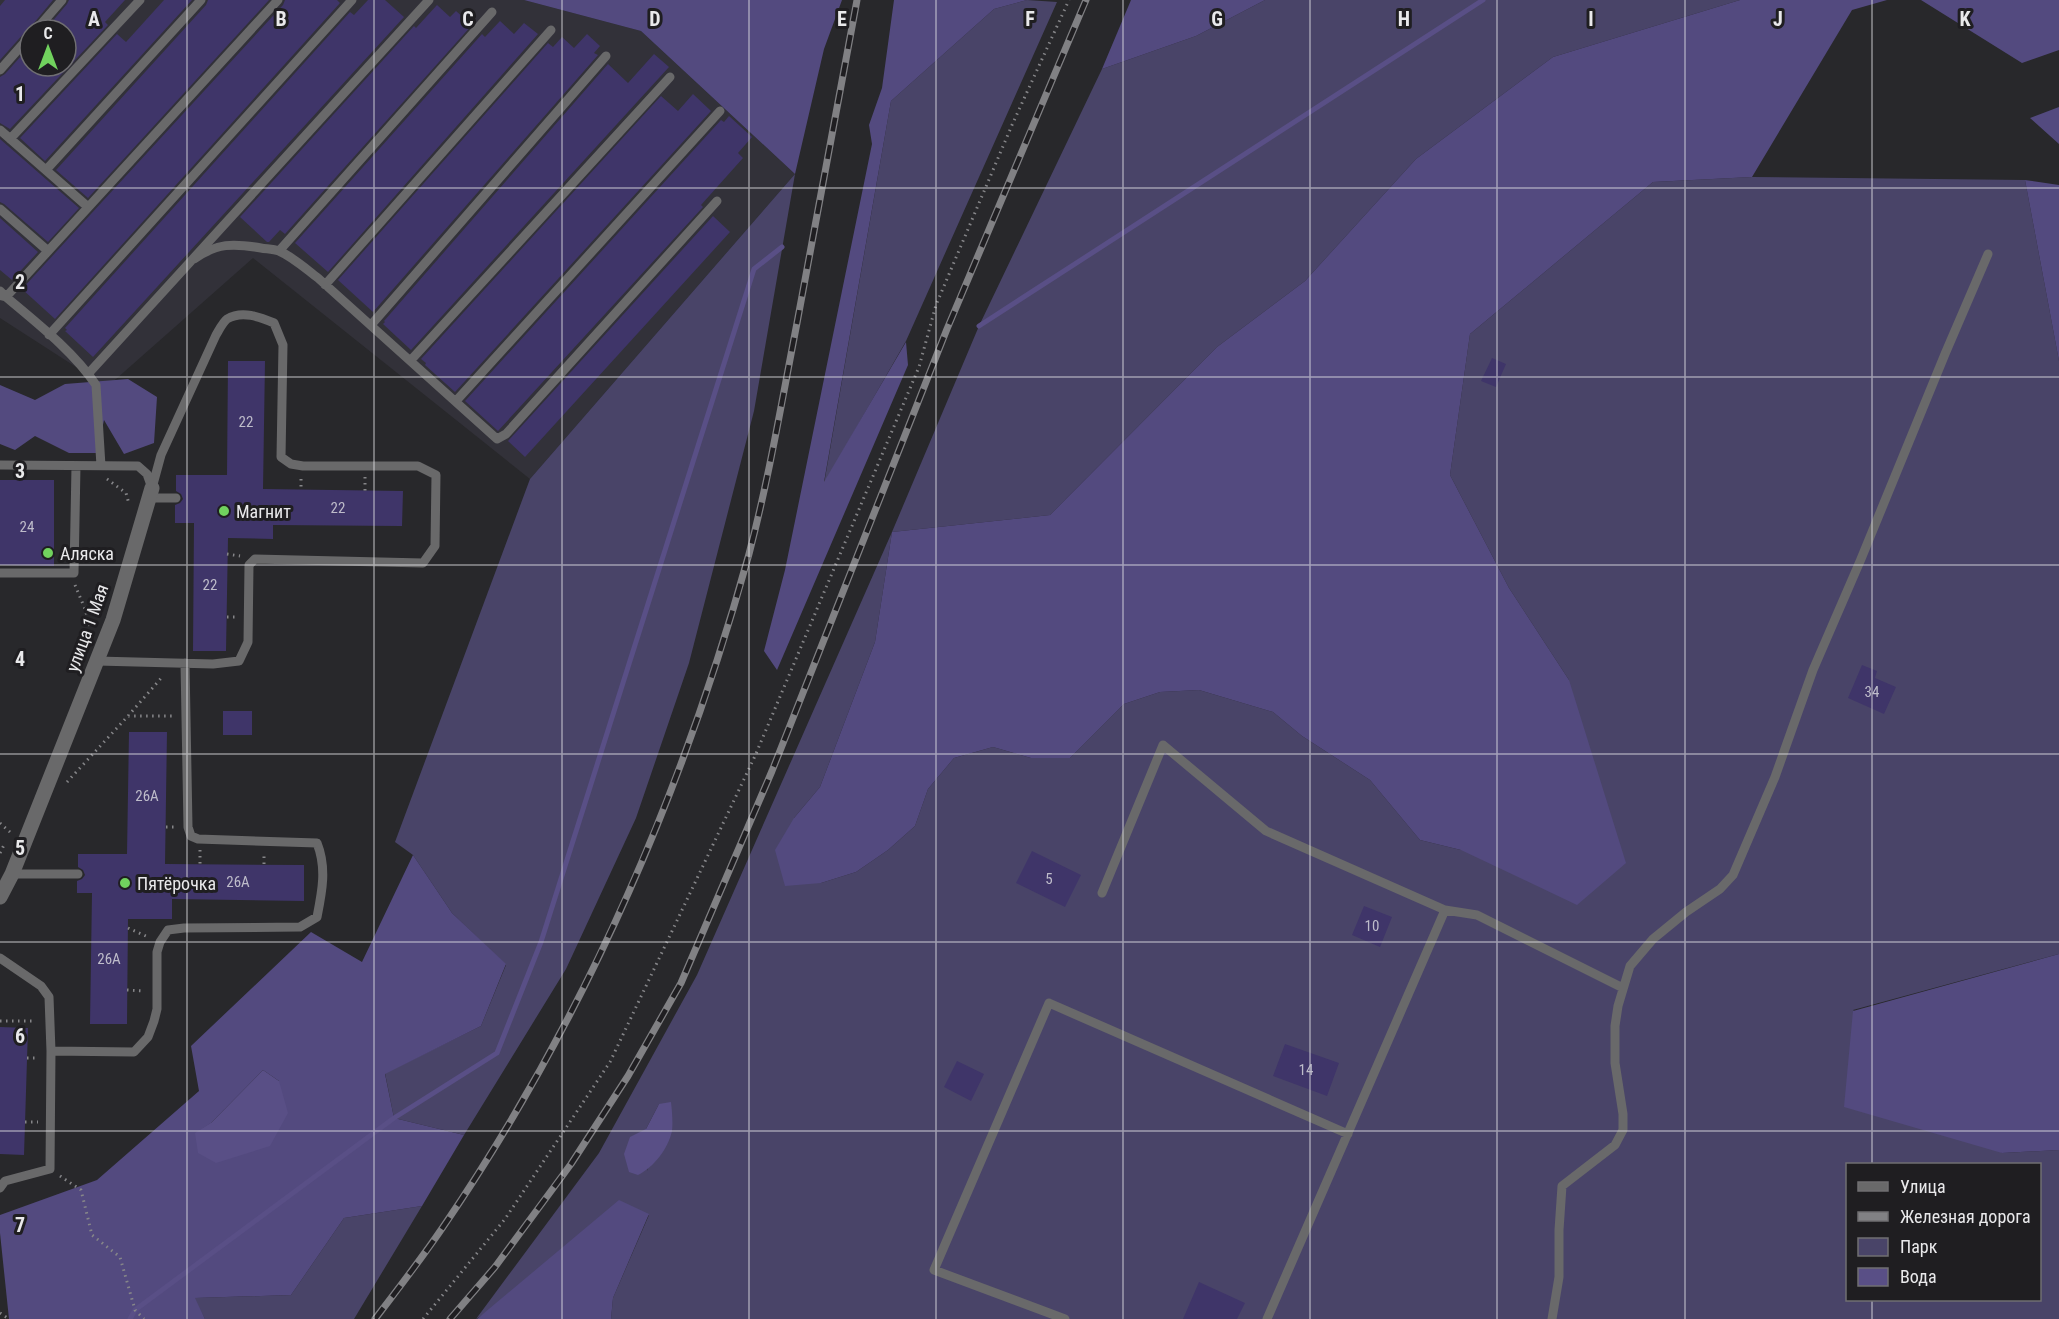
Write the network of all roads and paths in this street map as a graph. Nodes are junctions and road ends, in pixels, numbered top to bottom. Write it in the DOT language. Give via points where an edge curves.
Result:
graph roads {
  1 [pos="62,0"];
  2 [pos="140,0"];
  3 [pos="201,0"];
  4 [pos="278,0"];
  5 [pos="352,0"];
  6 [pos="429,0"];
  7 [pos="1069,0"];
  8 [pos="492,12"];
  9 [pos="46,18"];
  10 [pos="551,30"];
  11 [pos="18,50"];
  12 [pos="606,56"];
  13 [pos="0,70"];
  14 [pos="670,77"];
  15 [pos="720,111"];
  16 [pos="0,130"];
  17 [pos="10,139"];
  18 [pos="46,170"];
  19 [pos="717,201"];
  20 [pos="88,207"];
  21 [pos="0,210"];
  22 [pos="48,251"];
  23 [pos="279,251"];
  24 [pos="1988,254"];
  25 [pos="194,259"];
  26 [pos="325,285"];
  27 [pos="2,295"];
  28 [pos="371,325"];
  29 [pos="49,335"];
  30 [pos="411,360"];
  31 [pos="88,374"];
  32 [pos="456,401"];
  33 [pos="0,465"];
  34 [pos="76,466"];
  35 [pos="101,466"];
  36 [pos="107,479"];
  37 [pos="151,493"];
  38 [pos="176,498"];
  39 [pos="129,504"];
  40 [pos="0,573"];
  41 [pos="69,573"];
  42 [pos="93,637"];
  43 [pos="97,661"];
  44 [pos="173,663"];
  45 [pos="185,663"];
  46 [pos="128,716"];
  47 [pos="186,718"];
  48 [pos="64,786"];
  49 [pos="0,823"];
  50 [pos="10,832"];
  51 [pos="5,842"];
  52 [pos="0,853"];
  53 [pos="12,874"];
  54 [pos="78,874"];
  55 [pos="1102,893"];
  56 [pos="0,897"];
  57 [pos="1445,910"];
  58 [pos="128,928"];
  59 [pos="160,942"];
  60 [pos="0,958"];
  61 [pos="1623,988"];
  62 [pos="0,1021"];
  63 [pos="50,1022"];
  64 [pos="51,1051"];
  65 [pos="1348,1134"];
  66 [pos="50,1169"];
  67 [pos="2,1183"];
  68 [pos="0,1313"];
  69 [pos="9,1319"];
  70 [pos="144,1319"];
  71 [pos="423,1319"];
  72 [pos="1065,1319"];
  73 [pos="1268,1319"];
  74 [pos="1552,1319"];
  1 -- 9 [label="lane"];
  2 -- 17 [label="lane"];
  3 -- 18 [label="lane"];
  4 -- 20 [label="lane"];
  5 -- 29 [label="lane"];
  6 -- 25 [label="lane"];
  7 -- 71 [label="path" via="936,305 920,367 755,756 610,1062 505,1219"];
  8 -- 23 [label="lane"];
  10 -- 26 [label="lane"];
  11 -- 13 [label="lane"];
  12 -- 28 [label="lane"];
  14 -- 30 [label="lane"];
  15 -- 32 [label="lane"];
  16 -- 17 [label="lane"];
  17 -- 18 [label="lane"];
  18 -- 20 [label="lane"];
  19 -- 32 [label="lane" via="502,438 494,437"];
  20 -- 22 [label="lane"];
  21 -- 22 [label="lane"];
  22 -- 27 [label="lane"];
  23 -- 25 [label="lane" via="223,245"];
  23 -- 26 [label="lane"];
  24 -- 61 [label="lane" via="1813,670 1775,777 1733,874 1720,889 1653,939 1630,966"];
  25 -- 31 [label="lane"];
  26 -- 28 [label="lane"];
  27 -- 29 [label="lane"];
  28 -- 30 [label="lane"];
  29 -- 31 [label="lane"];
  30 -- 32 [label="lane"];
  31 -- 35 [label="lane" via="96,385"];
  33 -- 34 [label="lane"];
  34 -- 35 [label="lane"];
  34 -- 41 [label="lane" via="74,573"];
  35 -- 37 [label="lane" via="138,466 147,474"];
  36 -- 39 [label="path" via="126,493"];
  37 -- 38 [label="lane"];
  37 -- 43 [label="street, улица 1 Мая"];
  37 -- 45 [label="lane" via="161,455 216,334 226,320 237,315 274,323 283,345 281,456 291,464 303,466 418,466 436,475 435,546 423,563 255,559 249,565 248,642 238,661"];
  40 -- 41 [label="lane"];
  41 -- 42 [label="path"];
  43 -- 44 [label="lane"];
  43 -- 53 [label="street, улица 1 Мая"];
  44 -- 45 [label="lane"];
  44 -- 46 [label="path"];
  45 -- 47 [label="lane"];
  46 -- 47 [label="path"];
  46 -- 48 [label="path"];
  47 -- 59 [label="lane" via="188,827 192,836 317,843 324,871 317,917 300,927 184,928 168,930"];
  49 -- 50 [label="path"];
  51 -- 52 [label="path"];
  53 -- 54 [label="lane"];
  53 -- 56 [label="street, улица 1 Мая"];
  55 -- 57 [label="lane" via="1163,745 1266,831"];
  57 -- 61 [label="lane" via="1478,915"];
  57 -- 65 [label="lane"];
  58 -- 59 [label="path"];
  59 -- 64 [label="lane" via="154,1022 148,1037 134,1052"];
  60 -- 63 [label="lane" via="49,996"];
  61 -- 74 [label="lane" via="1615,1026 1615,1064 1623,1130 1615,1145 1562,1186 1559,1277"];
  62 -- 63 [label="path"];
  63 -- 64 [label="lane"];
  64 -- 66 [label="lane"];
  65 -- 72 [label="lane" via="1049,1003 934,1270"];
  65 -- 73 [label="lane"];
  66 -- 67 [label="lane"];
  66 -- 70 [label="path" via="81,1190 92,1235 120,1257 135,1310"];
  68 -- 69 [label="path"];
}
